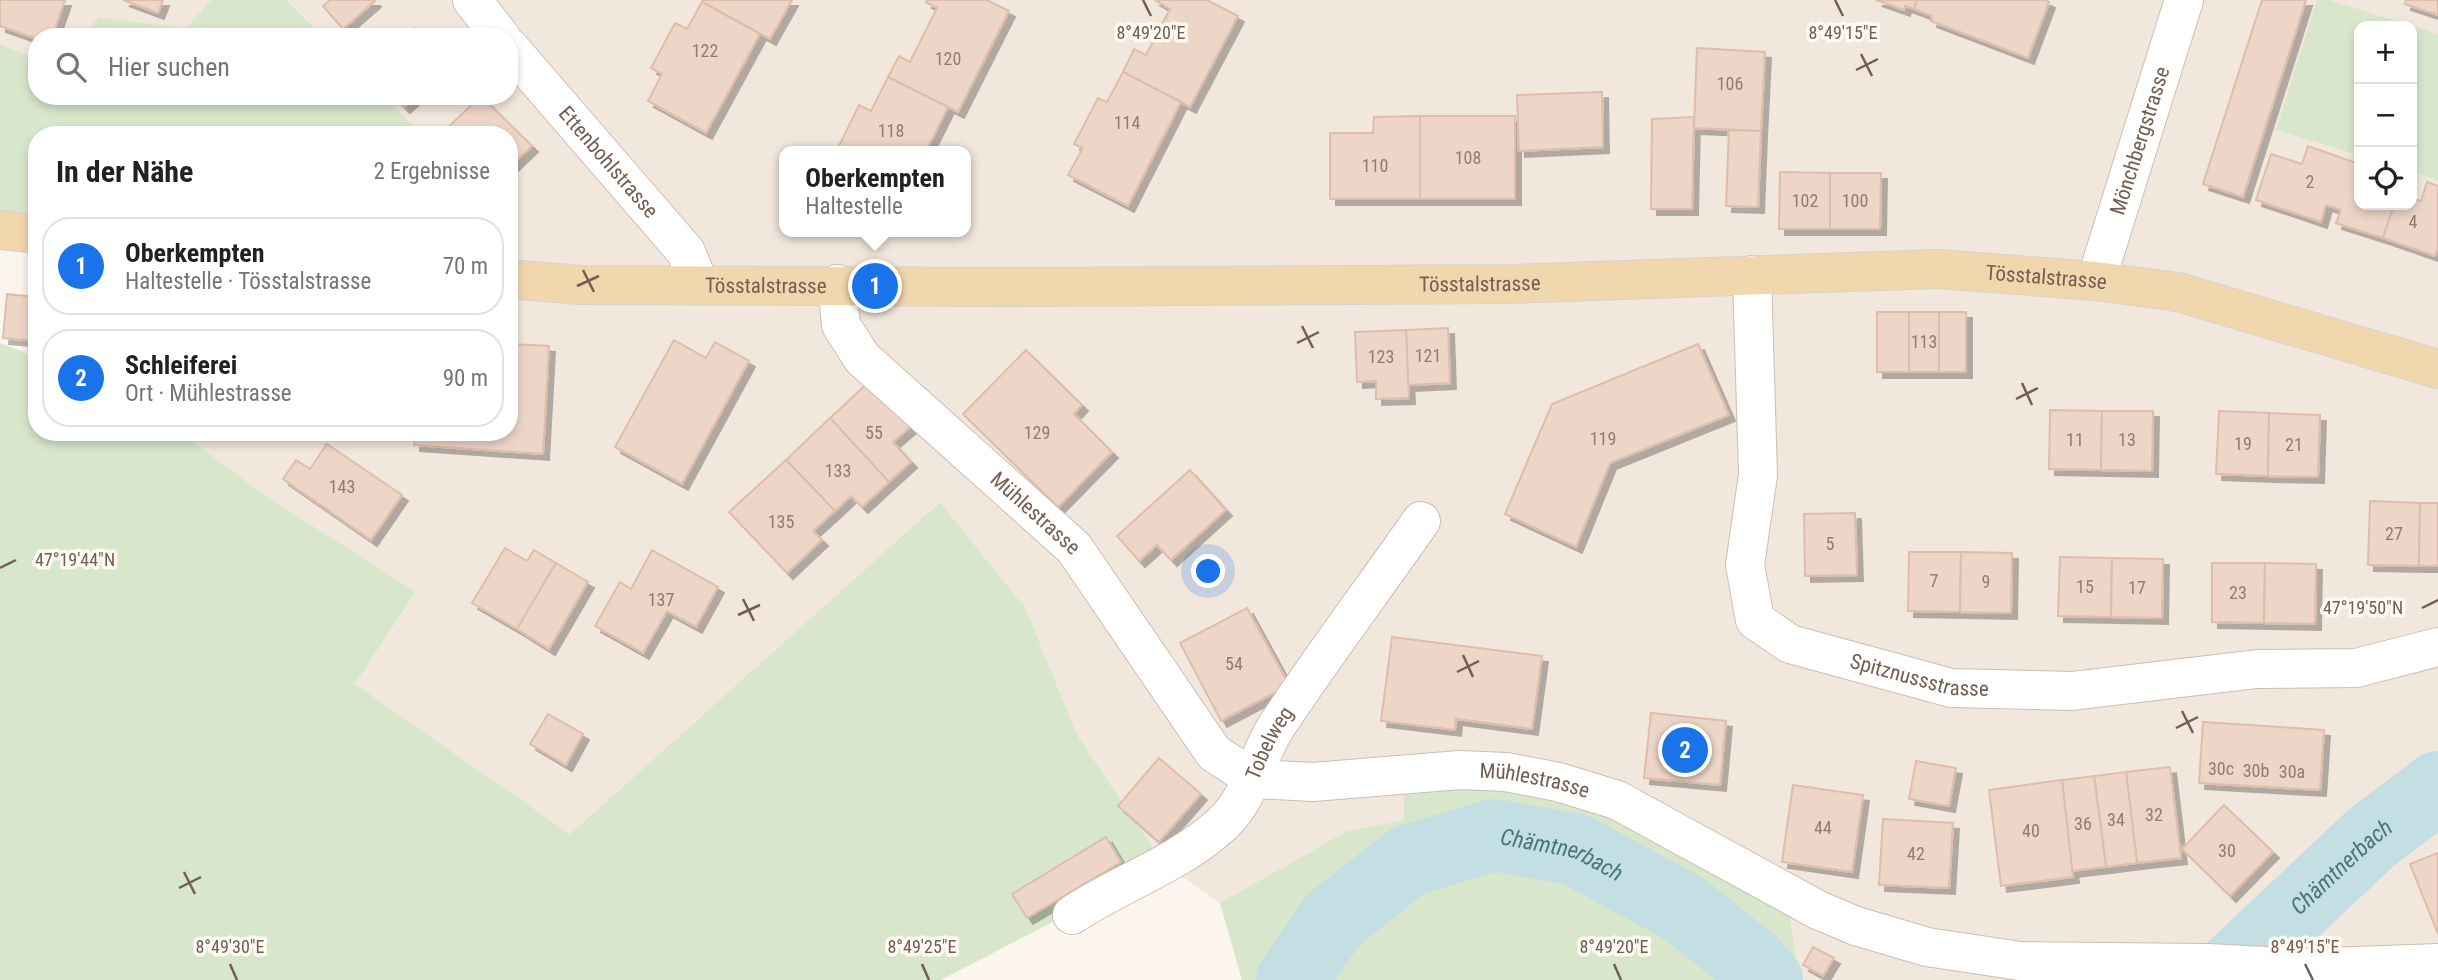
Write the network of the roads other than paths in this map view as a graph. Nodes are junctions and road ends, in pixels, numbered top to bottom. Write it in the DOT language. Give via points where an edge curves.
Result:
graph roads {
  1 [pos="472,0"];
  2 [pos="2184,0"];
  3 [pos="494,28"];
  4 [pos="518,57"];
  5 [pos="0,230"];
  6 [pos="28,233"];
  7 [pos="1752,275"];
  8 [pos="518,280"];
  9 [pos="2096,281"];
  10 [pos="699,284"];
  11 [pos="837,284"];
  12 [pos="2438,369"];
  13 [pos="1421,521"];
  14 [pos="2438,647"];
  15 [pos="1254,779"];
  16 [pos="1072,915"];
  17 [pos="2438,963"];
  1 -- 3 [label="street"];
  2 -- 9 [label="street, Mönchbergstrasse"];
  4 -- 10 [label="street, Ettenbohlstrasse" via="686,252"];
  5 -- 6 [label="main road"];
  7 -- 9 [label="main road, Tösstalstrasse" via="1938,269"];
  7 -- 11 [label="main road, Tösstalstrasse" via="1510,284"];
  7 -- 14 [label="street, Spitznussstrasse" via="1758,475 1745,565 1755,620 1790,644 1951,688 2072,691 2257,669 2356,668"];
  8 -- 10 [label="main road, Tösstalstrasse" via="580,285"];
  9 -- 12 [label="main road, Tösstalstrasse" via="2178,292"];
  10 -- 11 [label="main road, Tösstalstrasse"];
  11 -- 15 [label="street, Mühlestrasse" via="841,325 862,358 1074,548 1214,752"];
  13 -- 15 [label="street, Tobelweg" via="1274,730"];
  15 -- 16 [label="street, Tobelweg" via="1224,824"];
  15 -- 17 [label="street, Mühlestrasse" via="1313,782 1460,770 1506,772 1558,782 1616,800 1818,911 1927,947 2020,961 2302,968"];
}
